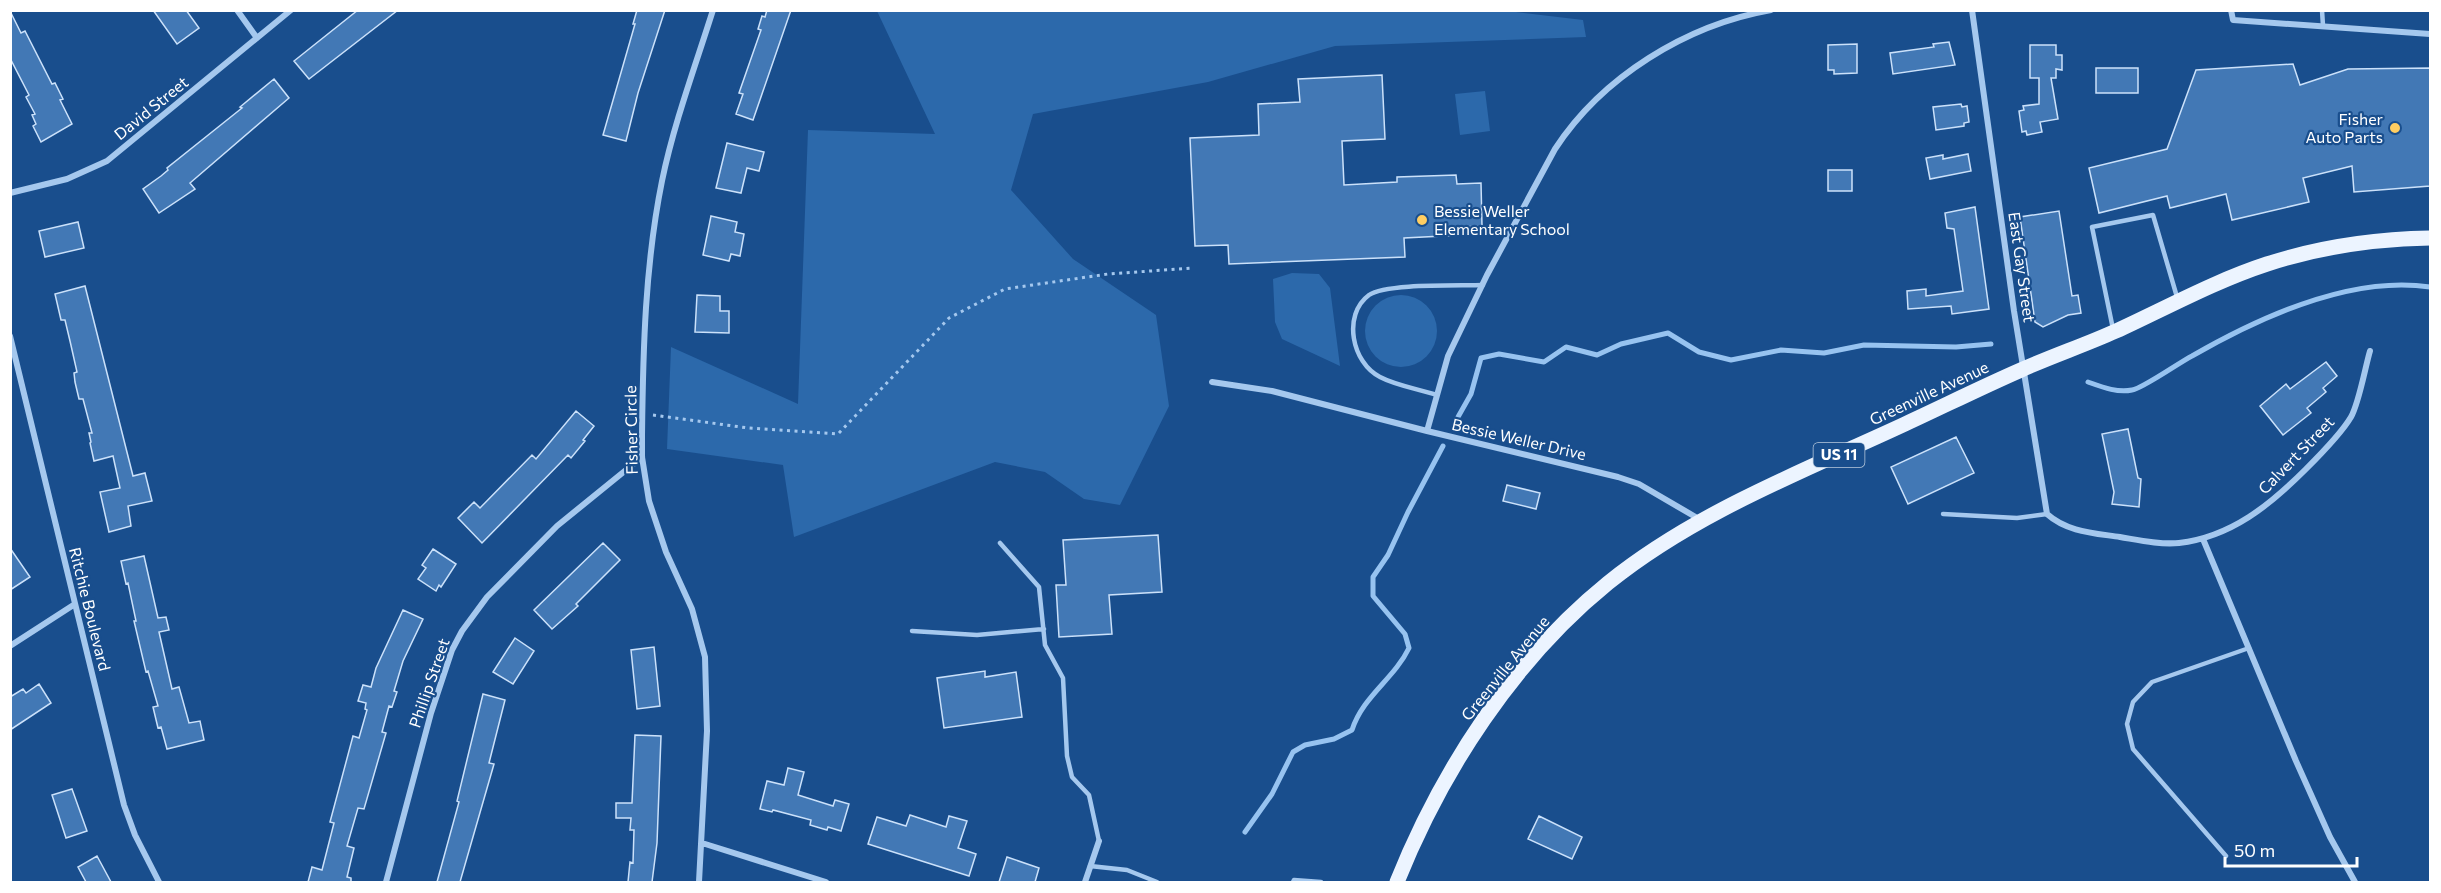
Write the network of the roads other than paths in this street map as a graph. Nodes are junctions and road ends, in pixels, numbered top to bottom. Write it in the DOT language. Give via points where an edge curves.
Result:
graph roads {
  1 [pos="237,10"];
  2 [pos="291,10"];
  3 [pos="712,10"];
  4 [pos="1771,10"];
  5 [pos="1972,10"];
  6 [pos="2231,10"];
  7 [pos="2322,10"];
  8 [pos="2322,26"];
  9 [pos="2430,34"];
  10 [pos="257,39"];
  11 [pos="10,193"];
  12 [pos="2430,238"];
  13 [pos="1483,285"];
  14 [pos="2178,300"];
  15 [pos="2114,332"];
  16 [pos="10,336"];
  17 [pos="2370,351"];
  18 [pos="2023,369"];
  19 [pos="1212,382"];
  20 [pos="1437,394"];
  21 [pos="1427,431"];
  22 [pos="642,457"];
  23 [pos="1943,514"];
  24 [pos="2047,514"];
  25 [pos="1700,520"];
  26 [pos="2203,539"];
  27 [pos="1000,543"];
  28 [pos="75,604"];
  29 [pos="1044,629"];
  30 [pos="912,631"];
  31 [pos="10,646"];
  32 [pos="2249,648"];
  33 [pos="1099,842"];
  34 [pos="702,843"];
  35 [pos="2226,856"];
  36 [pos="1090,866"];
  37 [pos="159,882"];
  38 [pos="386,882"];
  39 [pos="699,882"];
  40 [pos="826,882"];
  41 [pos="1085,882"];
  42 [pos="1157,882"];
  43 [pos="1293,882"];
  44 [pos="1320,882"];
  45 [pos="1397,882"];
  46 [pos="2355,882"];
  1 -- 10 [label="street"];
  2 -- 10 [label="street, David Street"];
  3 -- 22 [label="street, Fisher Circle" via="676,125 658,201 647,290"];
  4 -- 13 [label="street, Bessie Weller Drive" via="1716,25 1682,40 1639,65 1595,100 1555,149"];
  5 -- 18 [label="street, East Gay Street"];
  6 -- 8 [label="street" via="2233,20"];
  7 -- 8 [label="lane"];
  8 -- 9 [label="street"];
  10 -- 11 [label="street, David Street" via="107,161 67,179"];
  12 -- 14 [label="main road, Greenville Avenue / US 11" via="2323,249 2266,264"];
  13 -- 20 [label="street, Bessie Weller Drive" via="1448,356"];
  13 -- 20 [label="lane" via="1390,288 1370,295 1357,310 1355,346 1365,365 1380,377"];
  14 -- 15 [label="main road, Greenville Avenue / US 11"];
  14 -- 15 [label="lane" via="2153,215 2092,227"];
  15 -- 18 [label="main road, Greenville Avenue / US 11"];
  16 -- 28 [label="street, Ritchie Boulevard"];
  17 -- 26 [label="street, Calvert Street" via="2352,417 2289,486 2231,529"];
  18 -- 24 [label="street, East Gay Street"];
  18 -- 25 [label="main road, Greenville Avenue / US 11"];
  19 -- 21 [label="street" via="1272,391"];
  20 -- 21 [label="street, Bessie Weller Drive"];
  21 -- 25 [label="street, Bessie Weller Drive" via="1618,477 1639,484"];
  22 -- 34 [label="street, Fisher Circle" via="655,522 692,609 705,657 707,722"];
  22 -- 38 [label="street, Phillip Street" via="557,526 487,597 462,631 431,713"];
  23 -- 24 [label="lane" via="2017,518"];
  24 -- 26 [label="street, Calvert Street" via="2062,526 2135,540 2176,543"];
  25 -- 45 [label="main road, Greenville Avenue / US 11" via="1608,583 1543,645 1473,735 1443,784"];
  26 -- 32 [label="street"];
  27 -- 29 [label="lane" via="1040,588"];
  28 -- 31 [label="street"];
  28 -- 37 [label="street, Ritchie Boulevard" via="124,805"];
  29 -- 30 [label="lane" via="977,635"];
  29 -- 33 [label="lane" via="1045,645 1063,678 1067,756 1072,777 1089,795"];
  32 -- 35 [label="lane" via="2152,682 2133,702 2127,724 2133,749"];
  32 -- 46 [label="street" via="2325,826"];
  33 -- 36 [label="street"];
  34 -- 39 [label="street, Fisher Circle"];
  34 -- 40 [label="street"];
  36 -- 41 [label="street"];
  36 -- 42 [label="lane" via="1127,870"];
  43 -- 44 [label="lane"];
}
